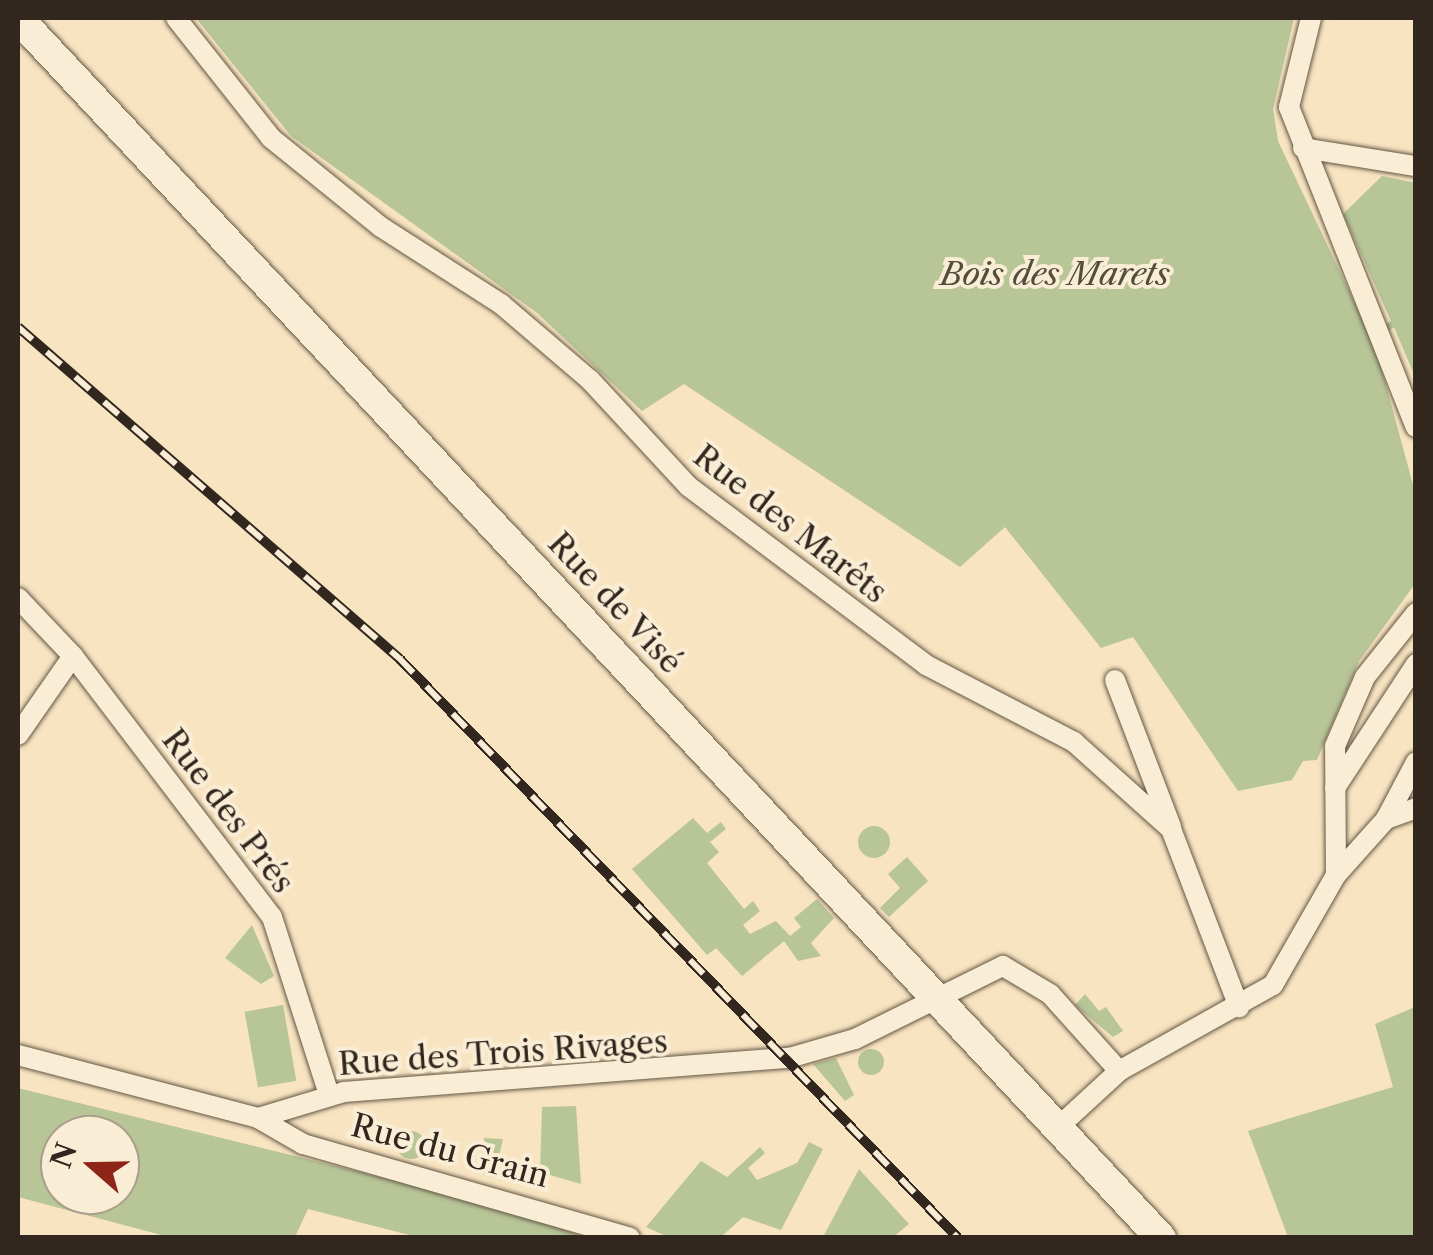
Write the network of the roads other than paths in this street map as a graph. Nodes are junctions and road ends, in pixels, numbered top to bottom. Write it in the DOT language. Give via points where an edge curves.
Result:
graph roads {
  1 [pos="18,18"];
  2 [pos="176,18"];
  3 [pos="1312,18"];
  4 [pos="1303,148"];
  5 [pos="1416,166"];
  6 [pos="1416,427"];
  7 [pos="18,598"];
  8 [pos="1416,613"];
  9 [pos="73,656"];
  10 [pos="1416,664"];
  11 [pos="1115,680"];
  12 [pos="18,735"];
  13 [pos="1416,762"];
  14 [pos="1334,790"];
  15 [pos="1416,808"];
  16 [pos="1386,819"];
  17 [pos="1171,829"];
  18 [pos="1336,875"];
  19 [pos="931,997"];
  20 [pos="1239,1007"];
  21 [pos="18,1055"];
  22 [pos="1119,1070"];
  23 [pos="329,1094"];
  24 [pos="258,1118"];
  25 [pos="1056,1129"];
  26 [pos="630,1238"];
  27 [pos="1160,1238"];
  1 -- 19 [label="street, Rue de Visé"];
  2 -- 17 [label="street, Rue des Marêts" via="272,138 381,227 501,304 590,380 688,486 926,665 1074,742"];
  3 -- 4 [label="street" via="1290,107"];
  4 -- 5 [label="street"];
  4 -- 6 [label="street" via="1392,348"];
  7 -- 9 [label="street, Rue des Prés"];
  8 -- 14 [label="street" via="1345,715"];
  9 -- 12 [label="street"];
  9 -- 23 [label="street, Rue des Prés" via="272,917"];
  10 -- 14 [label="street"];
  11 -- 17 [label="street"];
  13 -- 16 [label="street"];
  14 -- 18 [label="street"];
  15 -- 16 [label="street"];
  16 -- 18 [label="street"];
  17 -- 20 [label="street, Rue des Marêts"];
  18 -- 20 [label="street" via="1288,969"];
  19 -- 22 [label="street, Rue des Trois Rivages" via="1016,966"];
  19 -- 23 [label="street, Rue des Trois Rivages" via="854,1039 789,1058"];
  19 -- 25 [label="street, Rue de Visé"];
  20 -- 22 [label="street"];
  21 -- 24 [label="street"];
  22 -- 25 [label="street"];
  23 -- 24 [label="street, Rue des Trois Rivages"];
  24 -- 26 [label="street, Rue du Grain" via="303,1144"];
  25 -- 27 [label="street, Rue de Visé"];
}
